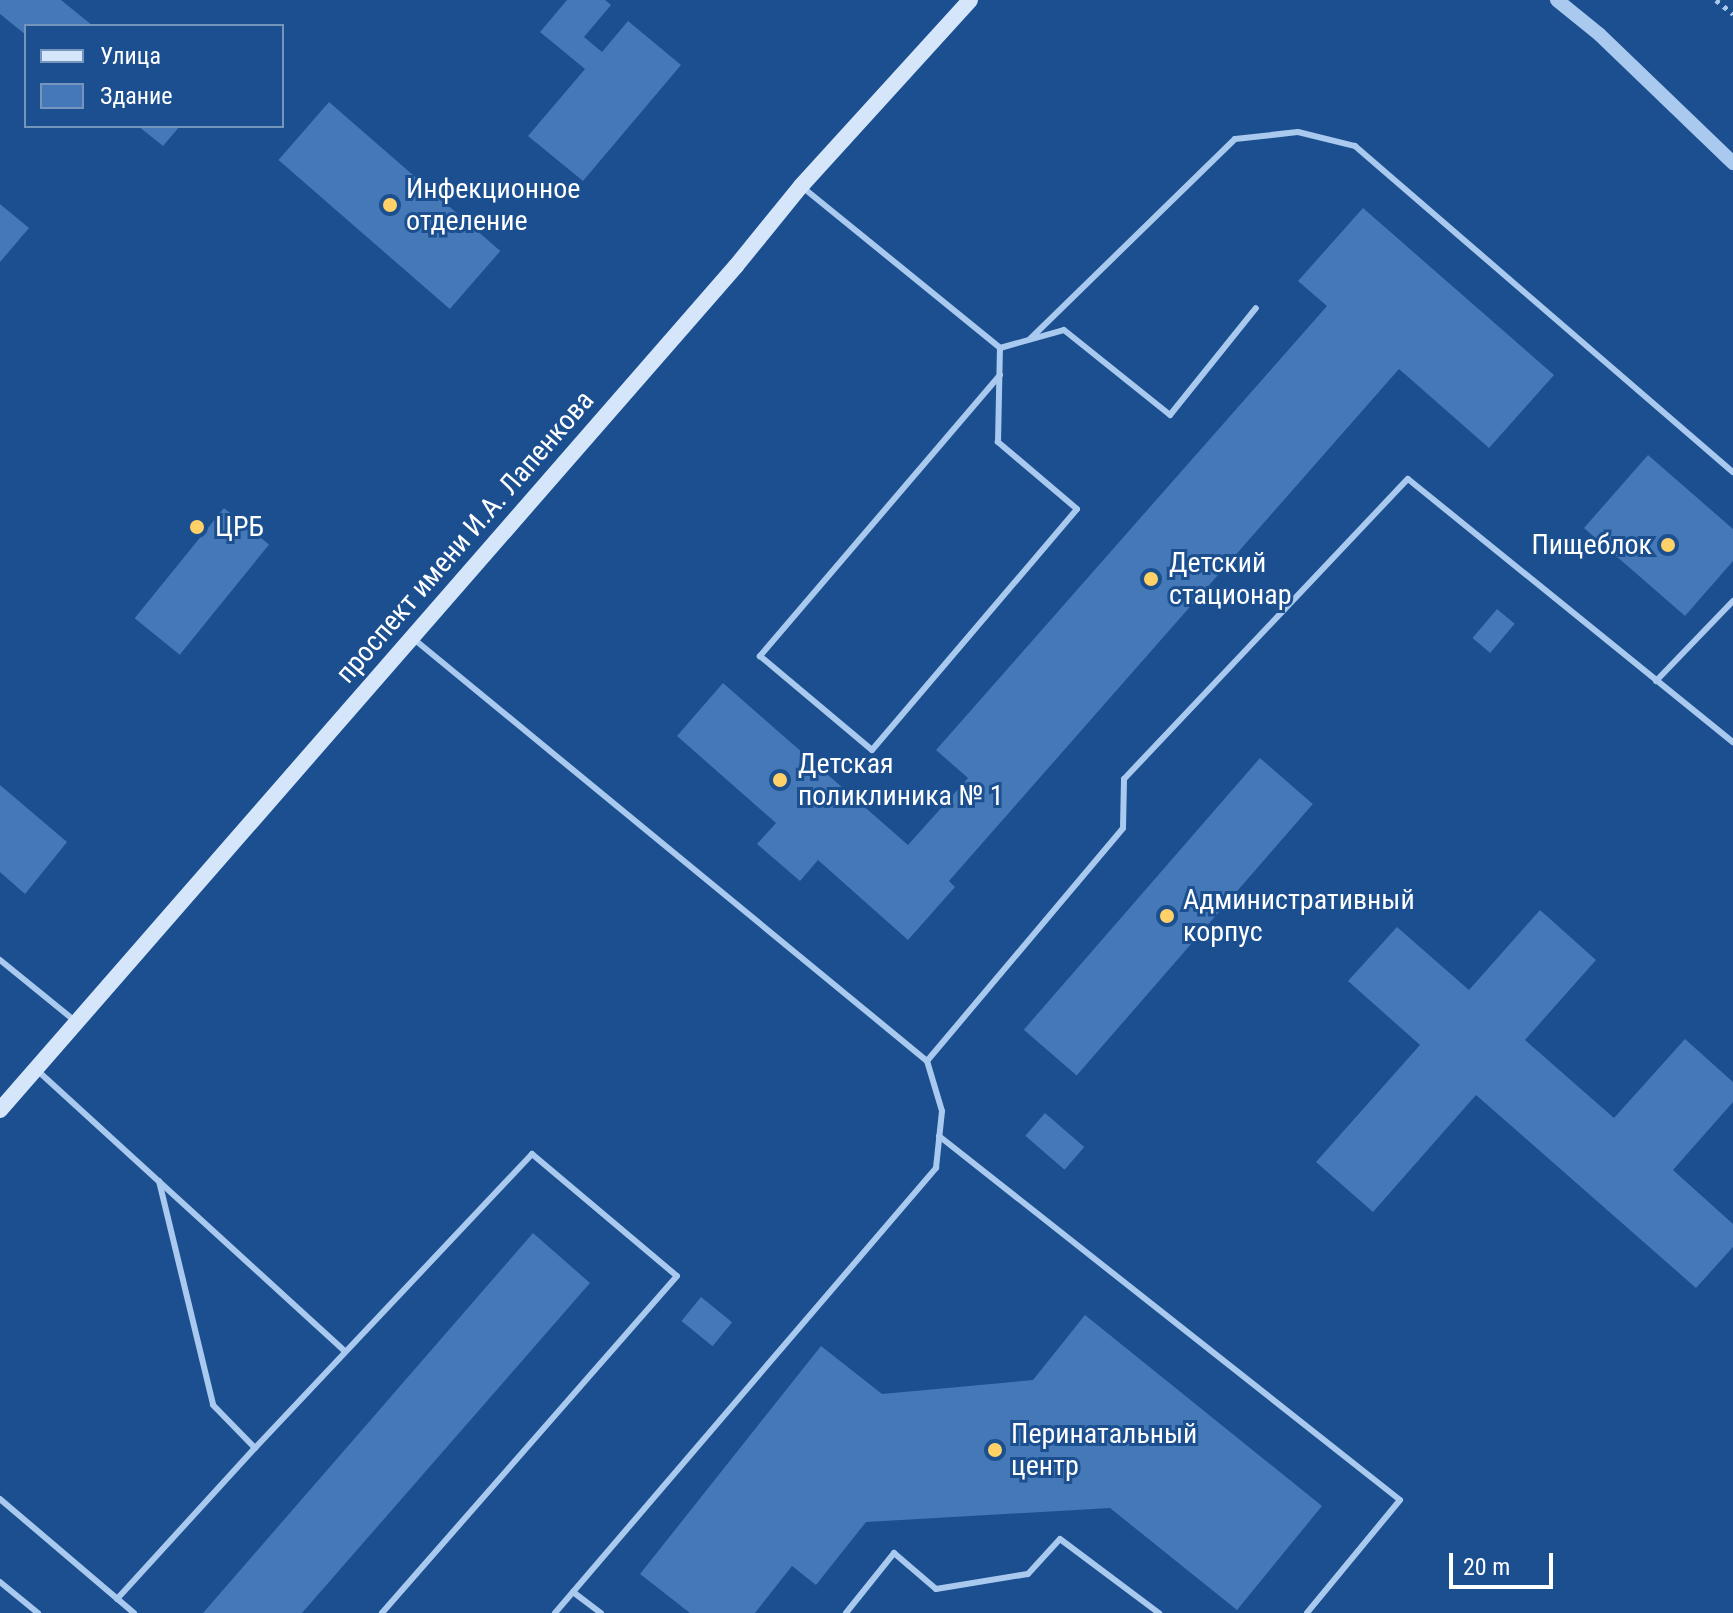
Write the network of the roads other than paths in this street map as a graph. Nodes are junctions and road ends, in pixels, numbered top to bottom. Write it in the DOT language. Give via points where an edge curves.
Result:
graph roads {
  1 [pos="970,0"];
  2 [pos="1557,0"];
  3 [pos="1733,163"];
  4 [pos="801,186"];
  5 [pos="1256,308"];
  6 [pos="1028,341"];
  7 [pos="1000,348"];
  8 [pos="1000,375"];
  9 [pos="1733,472"];
  10 [pos="1733,601"];
  11 [pos="412,638"];
  12 [pos="1656,681"];
  13 [pos="1733,742"];
  14 [pos="0,960"];
  15 [pos="76,1022"];
  16 [pos="927,1061"];
  17 [pos="35,1068"];
  18 [pos="0,1110"];
  19 [pos="939,1136"];
  20 [pos="159,1181"];
  21 [pos="345,1351"];
  22 [pos="255,1448"];
  23 [pos="0,1499"];
  24 [pos="0,1582"];
  25 [pos="573,1592"];
  26 [pos="117,1599"];
  27 [pos="38,1613"];
  28 [pos="134,1613"];
  29 [pos="382,1613"];
  30 [pos="555,1613"];
  31 [pos="601,1613"];
  32 [pos="846,1613"];
  33 [pos="1159,1613"];
  34 [pos="1307,1613"];
  1 -- 4 [label="main road, проспект имени И.А. Лапенкова"];
  2 -- 3 [label="street"];
  4 -- 7 [label="lane"];
  4 -- 11 [label="main road, проспект имени И.А. Лапенкова"];
  5 -- 6 [label="lane" via="1170,415 1064,330"];
  6 -- 7 [label="lane"];
  6 -- 9 [label="lane" via="1235,139 1298,132 1355,146"];
  7 -- 8 [label="lane"];
  8 -- 8 [label="lane" via="760,656 872,750 1077,509 998,442"];
  10 -- 12 [label="lane"];
  11 -- 15 [label="main road, проспект имени И.А. Лапенкова"];
  11 -- 16 [label="lane"];
  12 -- 13 [label="lane"];
  12 -- 16 [label="lane" via="1408,479 1124,779 1123,828"];
  14 -- 15 [label="lane"];
  15 -- 17 [label="main road, проспект имени И.А. Лапенкова"];
  16 -- 19 [label="lane" via="942,1111"];
  17 -- 18 [label="main road, проспект имени И.А. Лапенкова"];
  17 -- 20 [label="lane"];
  19 -- 25 [label="lane" via="936,1168"];
  19 -- 34 [label="lane" via="1400,1500"];
  20 -- 21 [label="lane"];
  20 -- 22 [label="lane" via="213,1405"];
  21 -- 22 [label="lane"];
  21 -- 29 [label="lane" via="532,1154 677,1276"];
  22 -- 26 [label="lane"];
  23 -- 26 [label="lane"];
  24 -- 27 [label="lane"];
  25 -- 30 [label="lane"];
  25 -- 31 [label="lane"];
  26 -- 28 [label="lane"];
  32 -- 33 [label="lane" via="894,1553 936,1589 1028,1574 1060,1539"];
}
